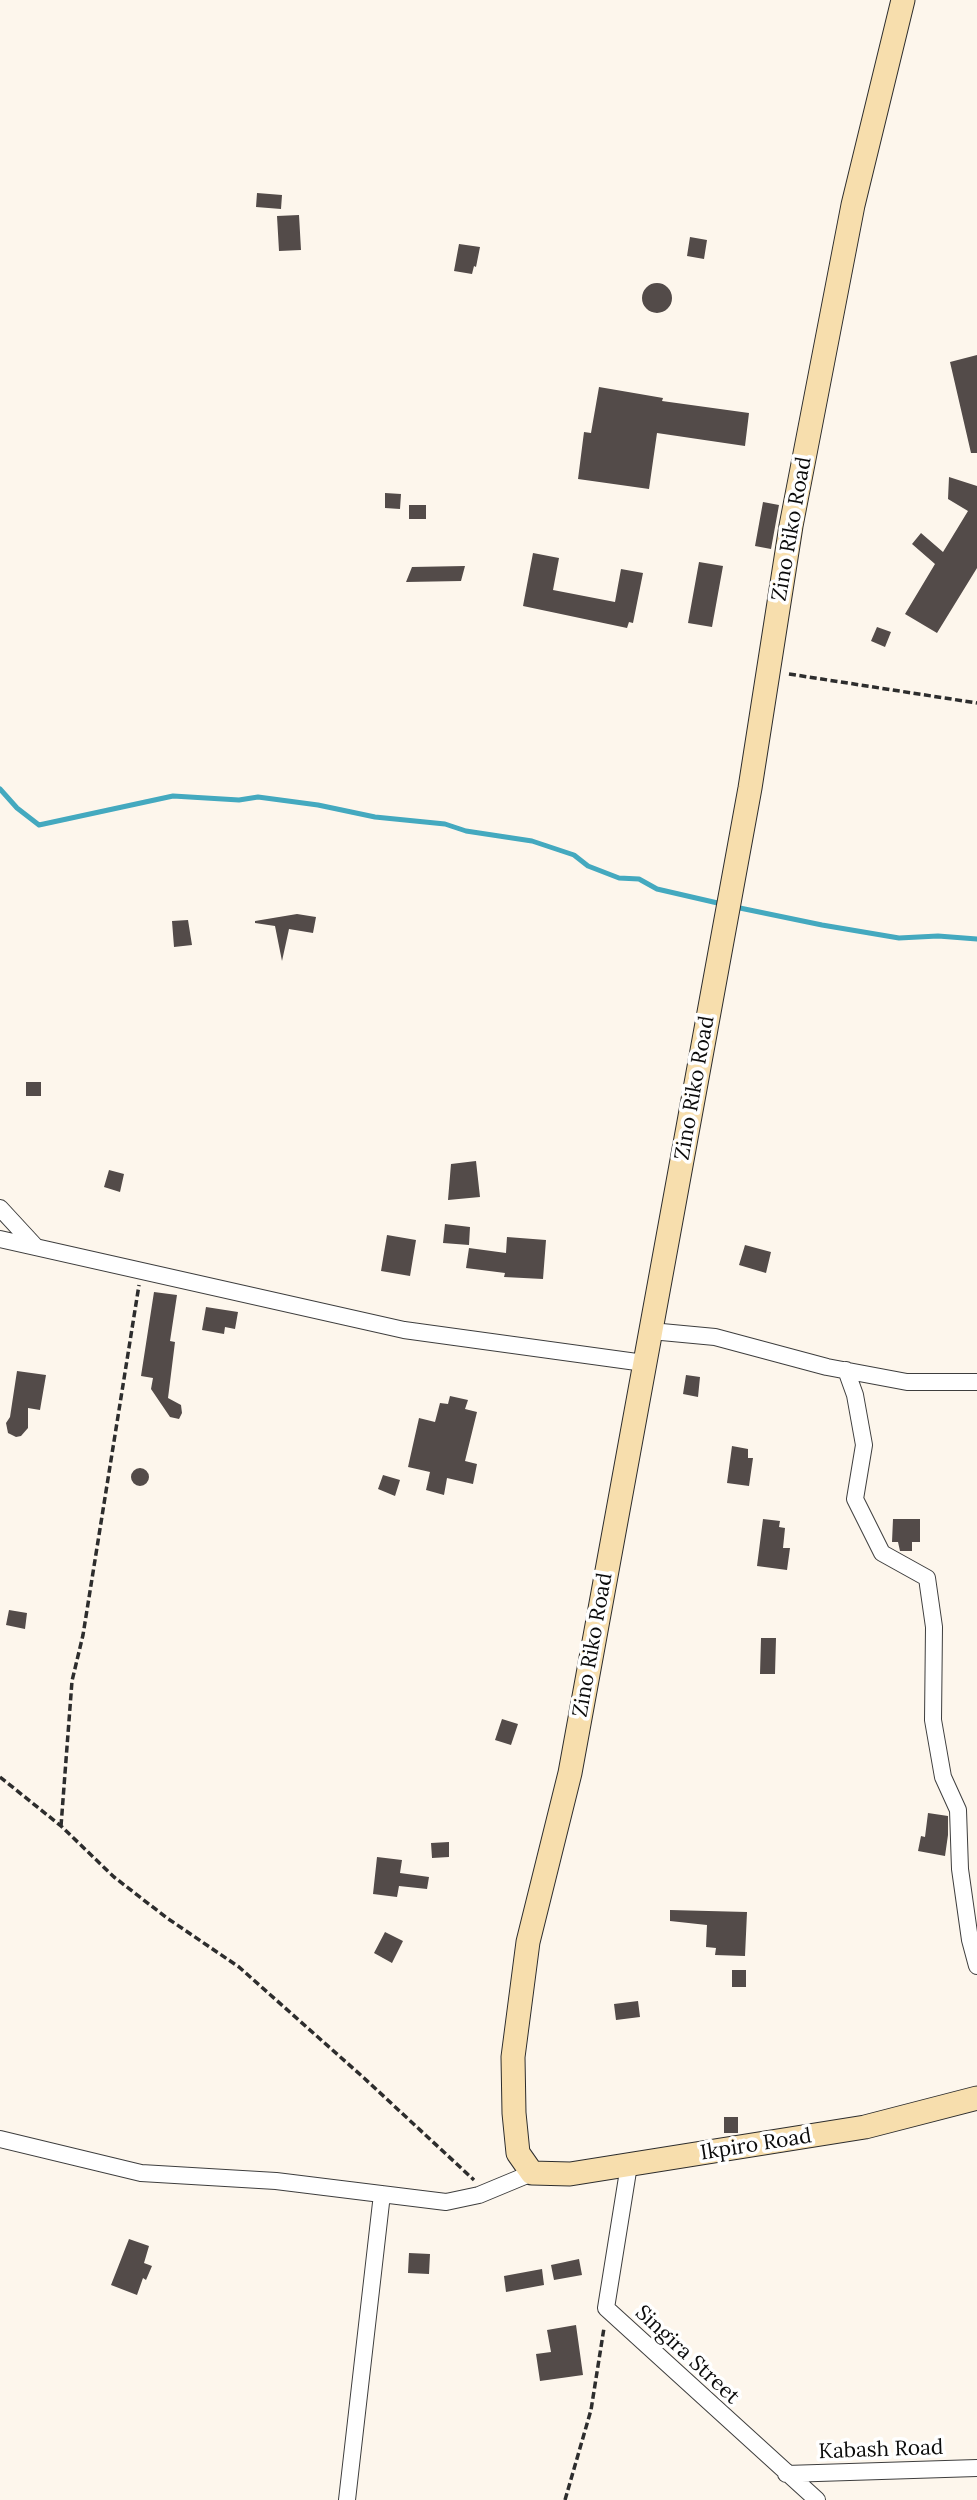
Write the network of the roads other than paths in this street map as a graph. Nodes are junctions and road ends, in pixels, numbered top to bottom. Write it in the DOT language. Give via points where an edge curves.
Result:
graph roads {
  1 [pos="903,0"];
  2 [pos="0,1208"];
  3 [pos="0,1239"];
  4 [pos="36,1248"];
  5 [pos="651,1331"];
  6 [pos="644,1363"];
  7 [pos="846,1370"];
  8 [pos="977,1382"];
  9 [pos="977,1966"];
  10 [pos="977,2098"];
  11 [pos="0,2139"];
  12 [pos="629,2165"];
  13 [pos="532,2173"];
  14 [pos="382,2194"];
  15 [pos="977,2468"];
  16 [pos="786,2474"];
  17 [pos="347,2500"];
  18 [pos="817,2500"];
  1 -- 5 [label="street, Zino Riko Road" via="853,205 791,526 750,788"];
  2 -- 4 [label="street"];
  3 -- 4 [label="street"];
  4 -- 6 [label="street" via="404,1330"];
  5 -- 6 [label="street, Zino Riko Road"];
  5 -- 7 [label="street" via="715,1337"];
  6 -- 13 [label="street, Zino Riko Road" via="570,1773 528,1942 513,2057 518,2153"];
  7 -- 8 [label="street" via="907,1381"];
  7 -- 9 [label="street" via="864,1445 855,1499 882,1553 928,1578 934,1627 933,1720 943,1777 958,1811 960,1870"];
  10 -- 12 [label="street, Ikpiro Road" via="866,2127"];
  11 -- 14 [label="street" via="141,2173 276,2181"];
  12 -- 13 [label="street, Ikpiro Road" via="570,2174"];
  12 -- 16 [label="street, Singira Street" via="606,2308"];
  13 -- 14 [label="street" via="479,2195 446,2202"];
  14 -- 17 [label="street"];
  15 -- 16 [label="street, Kabash Road"];
  16 -- 18 [label="street, Singira Street"];
}
